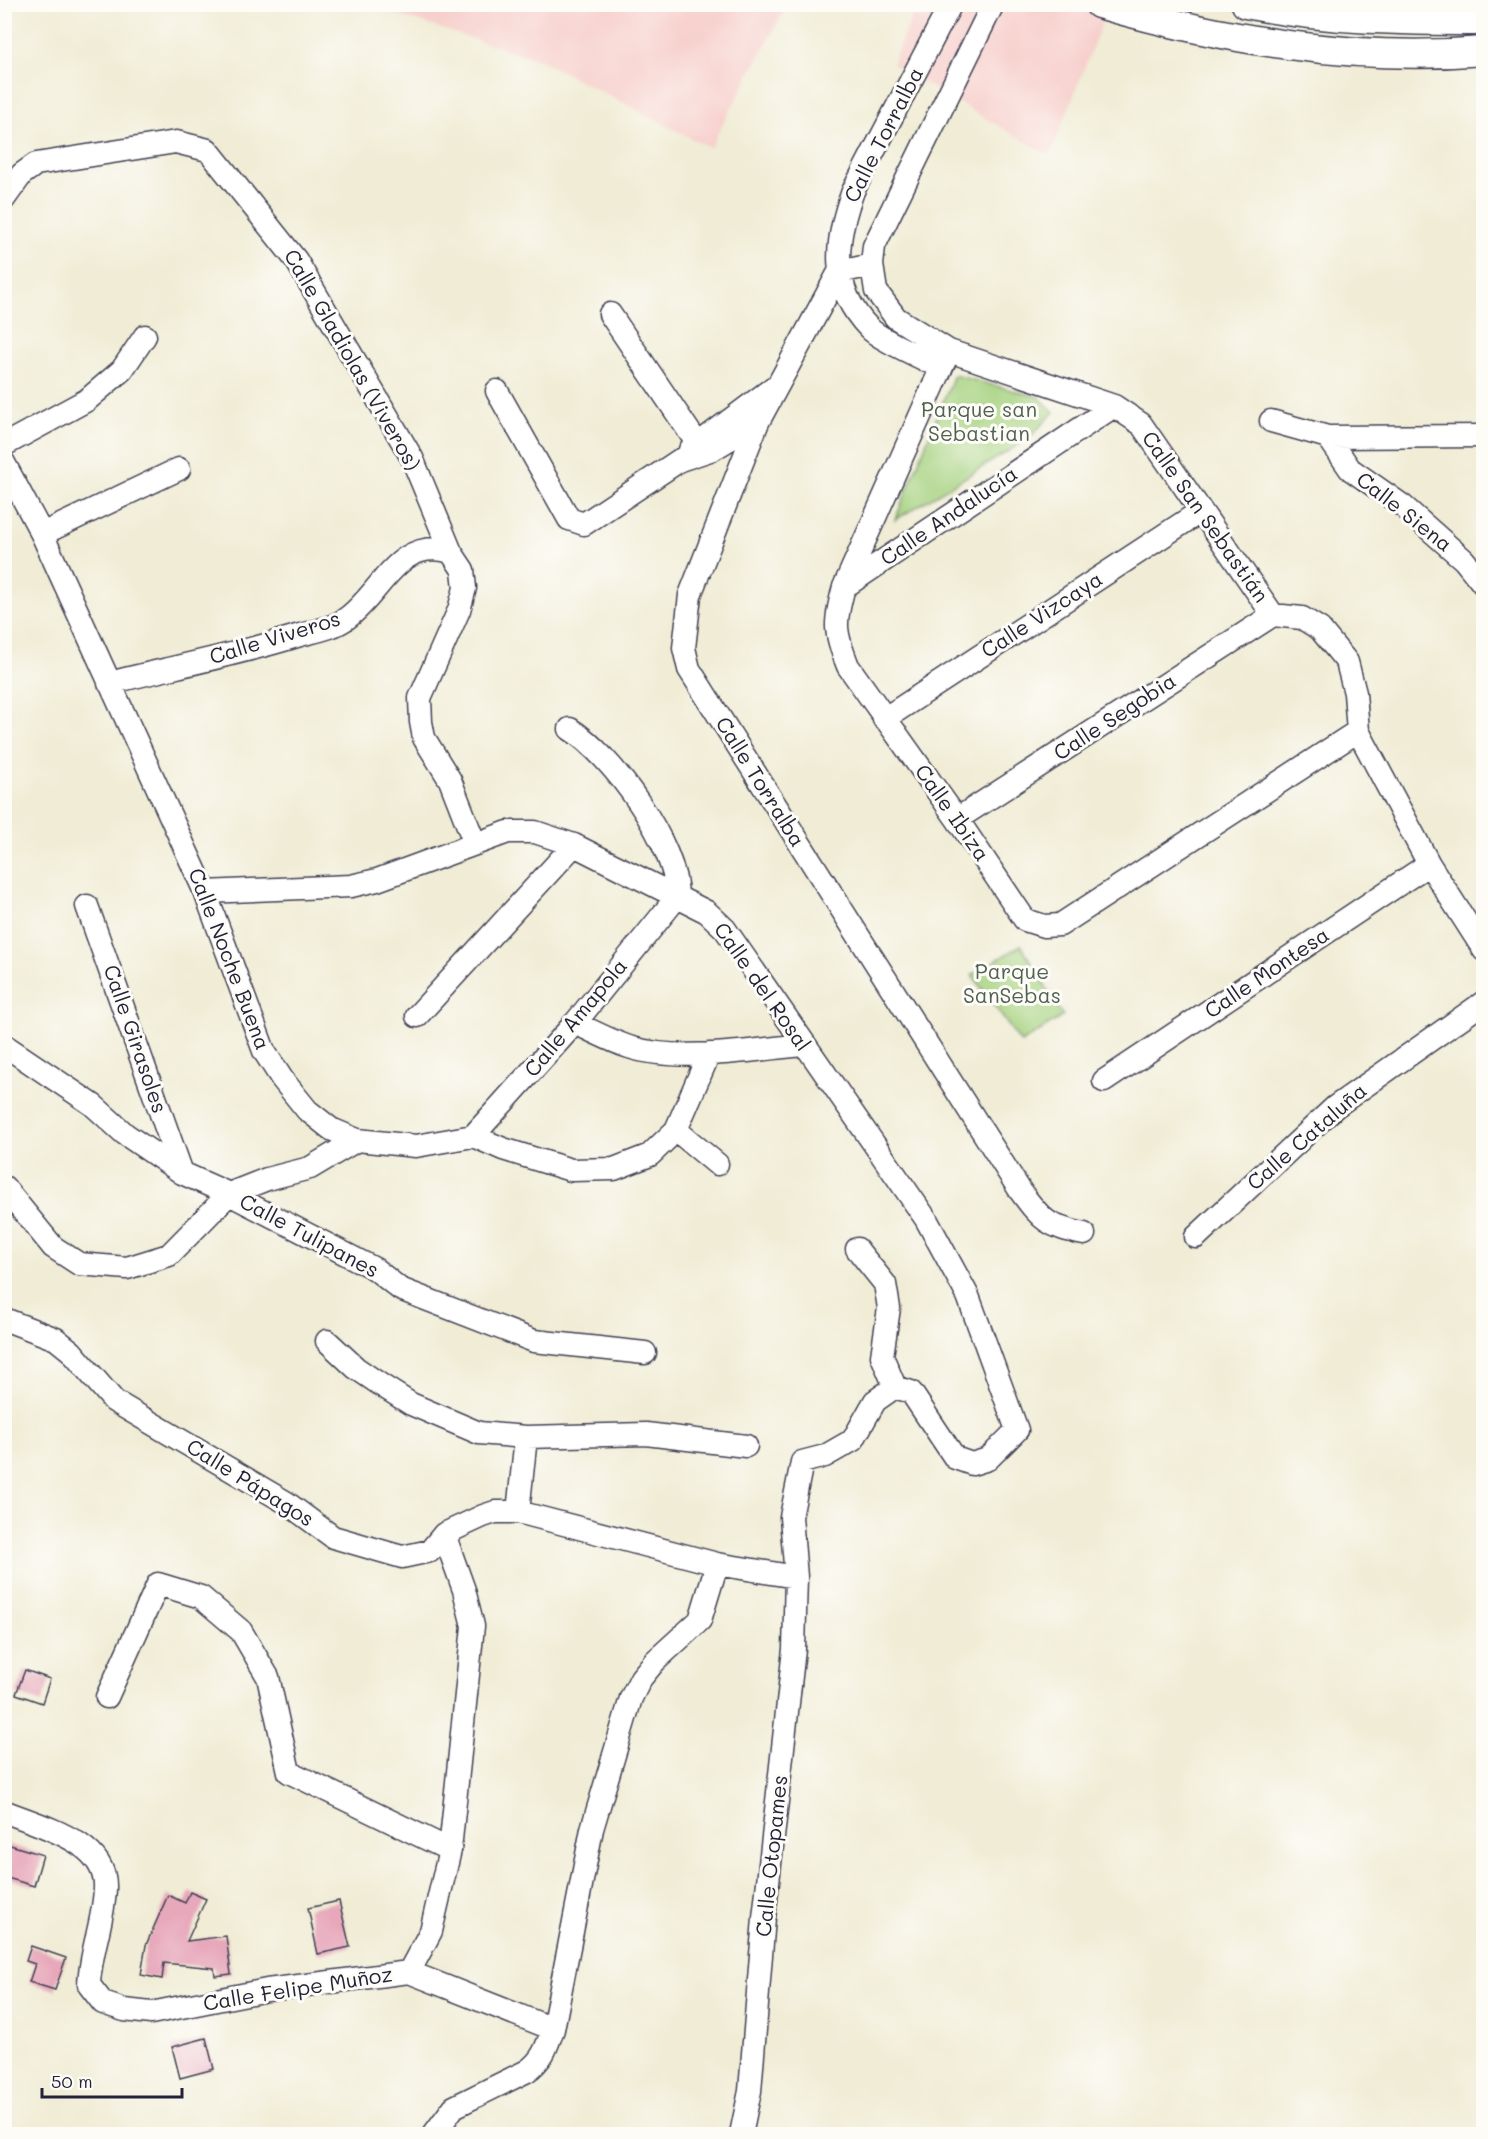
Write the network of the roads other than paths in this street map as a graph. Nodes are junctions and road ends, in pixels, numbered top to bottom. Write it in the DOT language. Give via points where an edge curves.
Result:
graph roads {
  1 [pos="951,4"];
  2 [pos="993,4"];
  3 [pos="1099,4"];
  4 [pos="1246,4"];
  5 [pos="1484,21"];
  6 [pos="1484,51"];
  7 [pos="4,199"];
  8 [pos="872,265"];
  9 [pos="839,272"];
  10 [pos="610,314"];
  11 [pos="145,336"];
  12 [pos="945,359"];
  13 [pos="777,384"];
  14 [pos="497,391"];
  15 [pos="1114,406"];
  16 [pos="1271,421"];
  17 [pos="758,422"];
  18 [pos="1484,436"];
  19 [pos="1328,437"];
  20 [pos="697,443"];
  21 [pos="4,445"];
  22 [pos="680,460"];
  23 [pos="4,463"];
  24 [pos="179,469"];
  25 [pos="1201,511"];
  26 [pos="42,534"];
  27 [pos="451,552"];
  28 [pos="1483,583"];
  29 [pos="844,587"];
  30 [pos="1273,615"];
  31 [pos="109,683"];
  32 [pos="884,719"];
  33 [pos="570,729"];
  34 [pos="1358,731"];
  35 [pos="957,819"];
  36 [pos="475,844"];
  37 [pos="574,845"];
  38 [pos="1429,864"];
  39 [pos="205,892"];
  40 [pos="677,897"];
  41 [pos="87,906"];
  42 [pos="1484,950"];
  43 [pos="1484,1002"];
  44 [pos="417,1016"];
  45 [pos="575,1023"];
  46 [pos="4,1045"];
  47 [pos="803,1045"];
  48 [pos="709,1054"];
  49 [pos="1104,1081"];
  50 [pos="676,1130"];
  51 [pos="473,1136"];
  52 [pos="357,1140"];
  53 [pos="717,1164"];
  54 [pos="182,1173"];
  55 [pos="4,1187"];
  56 [pos="229,1194"];
  57 [pos="1084,1234"];
  58 [pos="1196,1237"];
  59 [pos="857,1249"];
  60 [pos="4,1319"];
  61 [pos="327,1341"];
  62 [pos="645,1353"];
  63 [pos="895,1387"];
  64 [pos="526,1437"];
  65 [pos="746,1446"];
  66 [pos="518,1512"];
  67 [pos="444,1533"];
  68 [pos="717,1564"];
  69 [pos="796,1577"];
  70 [pos="106,1697"];
  71 [pos="4,1811"];
  72 [pos="450,1850"];
  73 [pos="409,1972"];
  74 [pos="553,2029"];
  75 [pos="434,2134"];
  76 [pos="741,2134"];
  1 -- 9 [label="street, Calle Torralba" via="853,191 841,224"];
  2 -- 8 [label="street, Calle Torralba" via="874,246"];
  3 -- 6 [label="main road" via="1260,43 1336,51"];
  4 -- 5 [label="main road" via="1288,13"];
  7 -- 27 [label="street, Calle Gladiolas (Viveros)" via="22,174 36,164 176,142 208,150 296,260 412,458"];
  8 -- 9 [label="street"];
  8 -- 12 [label="street, Calle Torralba" via="876,291 896,318"];
  9 -- 12 [label="street, Calle Torralba" via="845,294 870,329"];
  9 -- 13 [label="street, Calle Torralba"];
  10 -- 20 [label="street"];
  11 -- 21 [label="street" via="122,370 87,400"];
  12 -- 15 [label="street, Calle San Sebastián"];
  12 -- 29 [label="street, Calle Ibiza"];
  13 -- 17 [label="street, Calle Torralba"];
  13 -- 20 [label="street"];
  14 -- 22 [label="street" via="573,522 587,524"];
  15 -- 25 [label="street, Calle San Sebastián" via="1141,424"];
  15 -- 29 [label="street, Calle Andalucía"];
  16 -- 19 [label="street"];
  17 -- 22 [label="street" via="713,449"];
  17 -- 57 [label="street, Calle Torralba" via="690,595 684,648 689,669 1021,1192 1038,1215 1054,1227"];
  18 -- 19 [label="street"];
  19 -- 28 [label="street, Calle Siena" via="1350,469 1403,506 1464,560"];
  20 -- 22 [label="street"];
  23 -- 26 [label="street, Calle Noche Buena"];
  24 -- 26 [label="street"];
  25 -- 30 [label="street, Calle San Sebastián"];
  25 -- 32 [label="street, Calle Vizcaya"];
  26 -- 31 [label="street, Calle Noche Buena"];
  27 -- 31 [label="street, Calle Viveros" via="440,549 407,555 347,618 334,625"];
  27 -- 36 [label="street, Calle Gladiolas (Viveros)" via="463,570 465,588 420,698 421,722 424,738 450,780"];
  29 -- 32 [label="street, Calle Ibiza" via="836,618 837,639 848,666"];
  30 -- 34 [label="street, Calle San Sebastián" via="1302,618 1334,644 1347,662 1355,693"];
  30 -- 35 [label="street, Calle Segobia"];
  31 -- 39 [label="street, Calle Noche Buena"];
  32 -- 35 [label="street, Calle Ibiza"];
  33 -- 40 [label="street" via="611,765 650,823 674,869"];
  34 -- 35 [label="street, Calle Ibiza" via="1052,927 1025,920"];
  34 -- 38 [label="street, Calle San Sebastián"];
  36 -- 37 [label="street, Calle del Rosal" via="508,832 535,832"];
  36 -- 39 [label="street, Calle del Rosal" via="351,886"];
  37 -- 40 [label="street, Calle del Rosal"];
  37 -- 44 [label="street"];
  38 -- 42 [label="street, Calle San Sebastián"];
  38 -- 49 [label="street, Calle Montesa"];
  39 -- 52 [label="street, Calle Noche Buena" via="264,1052 307,1110 331,1129"];
  40 -- 45 [label="street, Calle Amapola"];
  40 -- 47 [label="street, Calle del Rosal" via="707,912 724,929"];
  41 -- 54 [label="street, Calle Girasoles"];
  43 -- 58 [label="street, Calle Cataluña" via="1335,1107"];
  45 -- 48 [label="street" via="630,1047"];
  45 -- 51 [label="street, Calle Amapola"];
  46 -- 54 [label="street, Calle Tulipanes" via="93,1104 125,1134"];
  47 -- 48 [label="street"];
  47 -- 63 [label="street, Calle del Rosal" via="931,1229 968,1296 1017,1430 988,1459 972,1464 955,1458 911,1392"];
  48 -- 50 [label="street"];
  50 -- 51 [label="street" via="650,1155 614,1169 571,1170"];
  50 -- 53 [label="street"];
  51 -- 52 [label="street, Calle Noche Buena" via="416,1146"];
  52 -- 56 [label="street" via="310,1168"];
  54 -- 56 [label="street, Calle Tulipanes"];
  55 -- 56 [label="street" via="53,1247 79,1264 127,1268 169,1255"];
  56 -- 62 [label="street, Calle Tulipanes" via="375,1269 400,1289 534,1341"];
  59 -- 63 [label="street" via="885,1284 890,1308 882,1356"];
  60 -- 67 [label="street, Calle Pápagos" via="56,1339 114,1401 287,1503 333,1537 402,1557 430,1551"];
  61 -- 64 [label="street" via="356,1368 411,1404 479,1433"];
  63 -- 69 [label="street, Calle Otopames" via="875,1401 853,1440 825,1456 802,1462 791,1517"];
  64 -- 65 [label="street" via="646,1434"];
  64 -- 66 [label="street"];
  66 -- 67 [label="street, Calle Pápagos" via="495,1512"];
  66 -- 68 [label="street, Calle Pápagos"];
  67 -- 72 [label="street, Calle Felipe Muñoz" via="473,1626"];
  68 -- 69 [label="street, Calle Pápagos"];
  68 -- 74 [label="street" via="700,1620 655,1661 631,1698 592,1829"];
  69 -- 76 [label="street, Calle Otopames" via="794,1649 764,1918 750,2091"];
  70 -- 72 [label="street" via="158,1584 201,1597 241,1631 268,1677 289,1772"];
  71 -- 73 [label="street, Calle Felipe Muñoz" via="79,1843 96,1858 105,1887 89,1985 102,2003 151,2013 300,1985"];
  72 -- 73 [label="street, Calle Felipe Muñoz" via="431,1930"];
  73 -- 74 [label="street"];
  74 -- 75 [label="street" via="538,2063 454,2107"];
}
